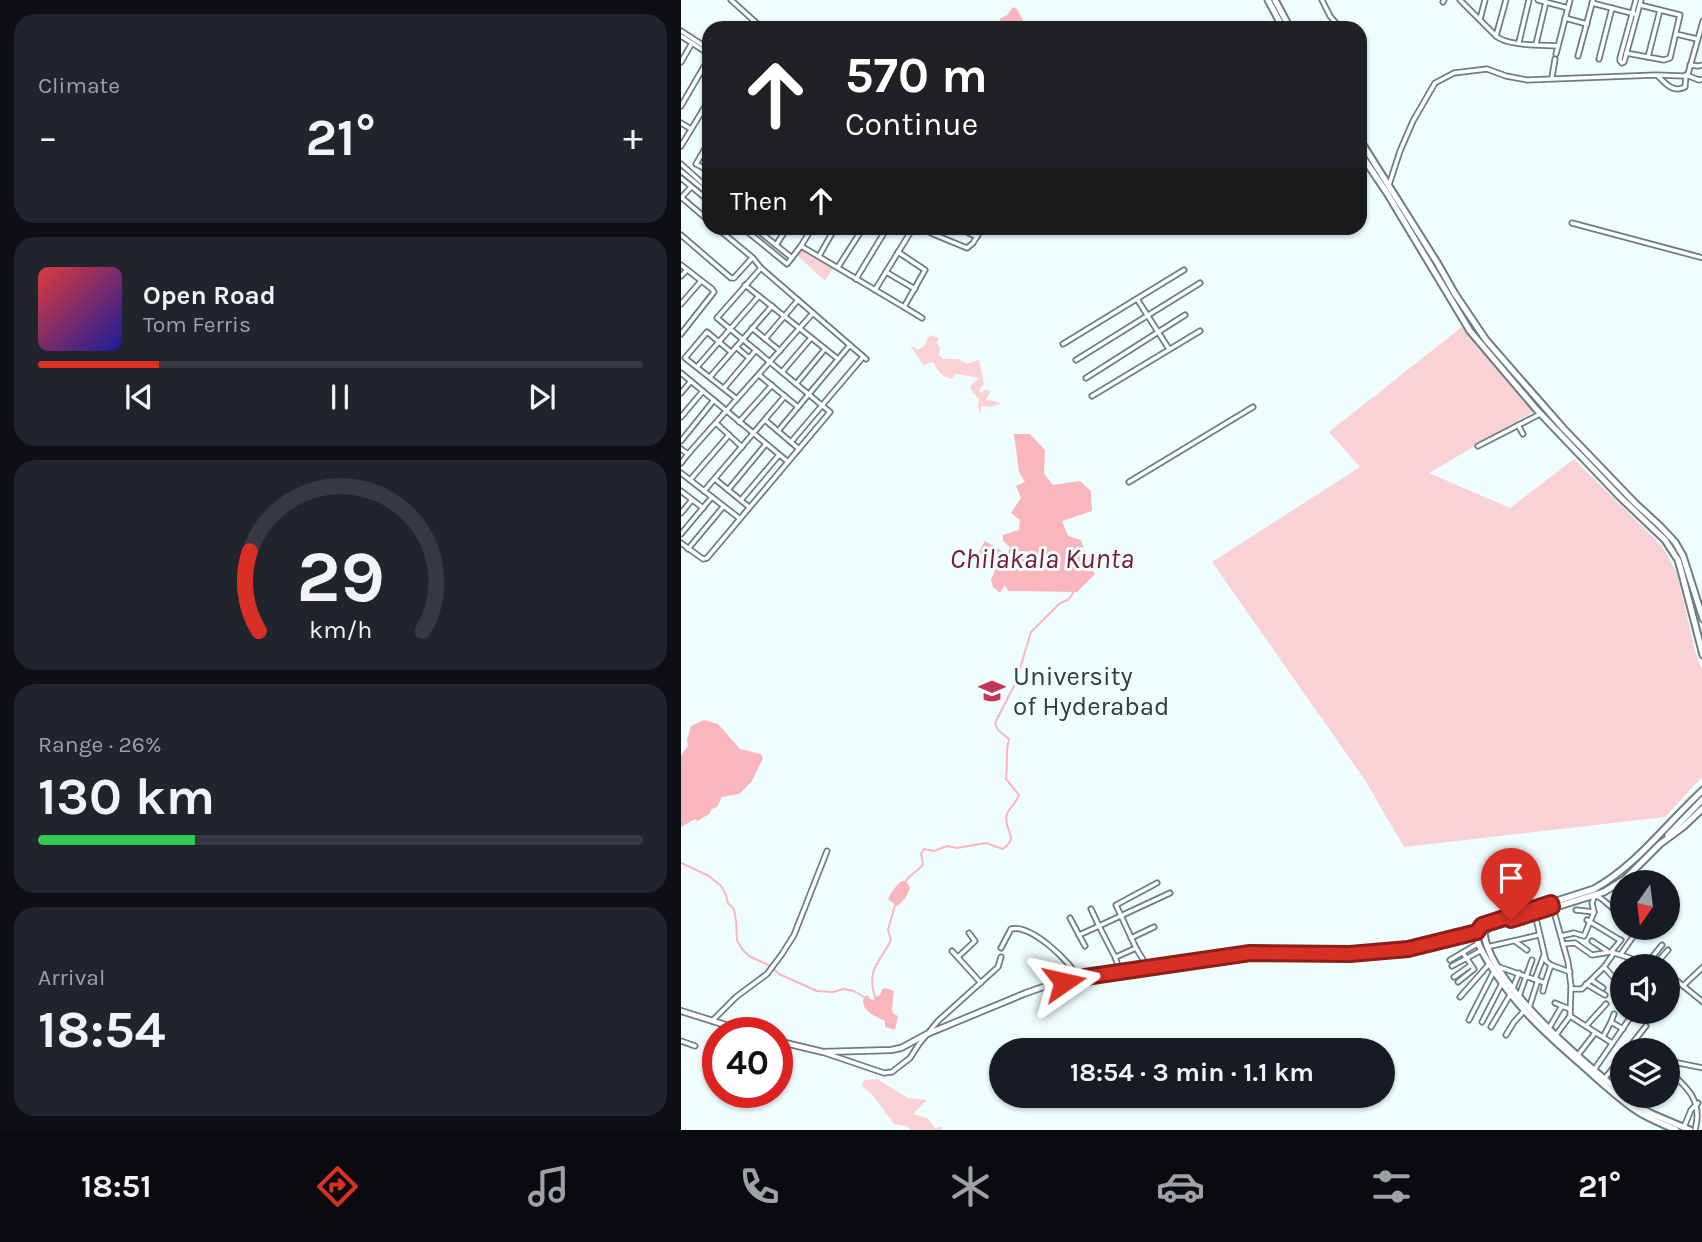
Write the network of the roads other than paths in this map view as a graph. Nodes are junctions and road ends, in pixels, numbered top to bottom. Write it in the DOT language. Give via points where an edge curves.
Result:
graph roads {
  1 [pos="731,0"];
  2 [pos="1268,0"];
  3 [pos="1275,0"];
  4 [pos="1322,0"];
  5 [pos="1460,0"];
  6 [pos="1485,0"];
  7 [pos="1506,0"];
  8 [pos="1529,0"];
  9 [pos="1538,0"];
  10 [pos="1570,0"];
  11 [pos="1467,2"];
  12 [pos="1546,2"];
  13 [pos="1592,2"];
  14 [pos="1639,2"];
  15 [pos="1568,8"];
  16 [pos="1612,8"];
  17 [pos="1660,10"];
  18 [pos="1635,14"];
  19 [pos="1565,18"];
  20 [pos="1480,19"];
  21 [pos="1702,20"];
  22 [pos="754,21"];
  23 [pos="1279,21"];
  24 [pos="1286,21"];
  25 [pos="1334,21"];
  26 [pos="1586,24"];
  27 [pos="681,34"];
  28 [pos="1676,34"];
  29 [pos="1496,36"];
  30 [pos="1697,39"];
  31 [pos="692,43"];
  32 [pos="1518,43"];
  33 [pos="1536,44"];
  34 [pos="1557,46"];
  35 [pos="702,48"];
  36 [pos="702,49"];
  37 [pos="1626,53"];
  38 [pos="1578,56"];
  39 [pos="1648,57"];
  40 [pos="1599,59"];
  41 [pos="681,62"];
  42 [pos="1690,65"];
  43 [pos="1702,65"];
  44 [pos="702,66"];
  45 [pos="1656,75"];
  46 [pos="1687,75"];
  47 [pos="1551,78"];
  48 [pos="1702,79"];
  49 [pos="681,106"];
  50 [pos="702,111"];
  51 [pos="681,123"];
  52 [pos="691,129"];
  53 [pos="681,146"];
  54 [pos="1367,151"];
  55 [pos="702,154"];
  56 [pos="1367,163"];
  57 [pos="681,164"];
  58 [pos="696,164"];
  59 [pos="702,168"];
  60 [pos="681,171"];
  61 [pos="690,172"];
  62 [pos="681,178"];
  63 [pos="695,183"];
  64 [pos="1389,185"];
  65 [pos="702,186"];
  66 [pos="702,188"];
  67 [pos="702,192"];
  68 [pos="682,196"];
  69 [pos="702,215"];
  70 [pos="1572,223"];
  71 [pos="681,235"];
  72 [pos="725,235"];
  73 [pos="752,235"];
  74 [pos="765,235"];
  75 [pos="782,235"];
  76 [pos="808,235"];
  77 [pos="831,235"];
  78 [pos="858,235"];
  79 [pos="883,235"];
  80 [pos="909,235"];
  81 [pos="935,235"];
  82 [pos="973,235"];
  83 [pos="977,237"];
  84 [pos="776,245"];
  85 [pos="801,246"];
  86 [pos="898,252"];
  87 [pos="819,257"];
  88 [pos="753,258"];
  89 [pos="792,258"];
  90 [pos="1702,258"];
  91 [pos="681,265"];
  92 [pos="761,268"];
  93 [pos="837,268"];
  94 [pos="687,270"];
  95 [pos="1184,270"];
  96 [pos="886,272"];
  97 [pos="681,276"];
  98 [pos="856,279"];
  99 [pos="701,281"];
  100 [pos="1200,283"];
  101 [pos="745,285"];
  102 [pos="915,289"];
  103 [pos="875,290"];
  104 [pos="759,296"];
  105 [pos="1137,299"];
  106 [pos="798,300"];
  107 [pos="681,304"];
  108 [pos="772,306"];
  109 [pos="904,307"];
  110 [pos="813,313"];
  111 [pos="1185,315"];
  112 [pos="785,316"];
  113 [pos="1147,316"];
  114 [pos="922,317"];
  115 [pos="730,328"];
  116 [pos="752,328"];
  117 [pos="800,329"];
  118 [pos="1200,331"];
  119 [pos="1158,332"];
  120 [pos="681,334"];
  121 [pos="1479,336"];
  122 [pos="743,338"];
  123 [pos="765,338"];
  124 [pos="811,338"];
  125 [pos="719,342"];
  126 [pos="1063,344"];
  127 [pos="850,345"];
  128 [pos="736,347"];
  129 [pos="825,349"];
  130 [pos="1169,349"];
  131 [pos="756,350"];
  132 [pos="780,351"];
  133 [pos="731,352"];
  134 [pos="749,358"];
  135 [pos="838,359"];
  136 [pos="1076,360"];
  137 [pos="770,362"];
  138 [pos="697,367"];
  139 [pos="782,372"];
  140 [pos="681,373"];
  141 [pos="759,374"];
  142 [pos="710,377"];
  143 [pos="1086,379"];
  144 [pos="691,381"];
  145 [pos="797,384"];
  146 [pos="772,385"];
  147 [pos="724,388"];
  148 [pos="703,391"];
  149 [pos="681,393"];
  150 [pos="809,394"];
  151 [pos="785,396"];
  152 [pos="1092,396"];
  153 [pos="737,399"];
  154 [pos="714,400"];
  155 [pos="821,405"];
  156 [pos="798,407"];
  157 [pos="1253,407"];
  158 [pos="726,411"];
  159 [pos="1540,414"];
  160 [pos="681,417"];
  161 [pos="765,420"];
  162 [pos="739,422"];
  163 [pos="715,423"];
  164 [pos="1518,425"];
  165 [pos="778,431"];
  166 [pos="754,434"];
  167 [pos="1523,434"];
  168 [pos="729,435"];
  169 [pos="681,441"];
  170 [pos="791,442"];
  171 [pos="766,444"];
  172 [pos="1478,446"];
  173 [pos="742,447"];
  174 [pos="681,449"];
  175 [pos="799,449"];
  176 [pos="688,454"];
  177 [pos="779,455"];
  178 [pos="788,462"];
  179 [pos="681,463"];
  180 [pos="681,473"];
  181 [pos="715,479"];
  182 [pos="690,480"];
  183 [pos="1129,482"];
  184 [pos="728,490"];
  185 [pos="681,491"];
  186 [pos="704,491"];
  187 [pos="712,497"];
  188 [pos="692,500"];
  189 [pos="741,500"];
  190 [pos="724,506"];
  191 [pos="749,507"];
  192 [pos="703,508"];
  193 [pos="1641,512"];
  194 [pos="681,513"];
  195 [pos="739,519"];
  196 [pos="681,534"];
  197 [pos="681,543"];
  198 [pos="689,549"];
  199 [pos="1702,620"];
  200 [pos="1702,655"];
  201 [pos="1702,790"];
  202 [pos="1702,799"];
  203 [pos="1702,808"];
  204 [pos="1660,844"];
  205 [pos="827,851"];
  206 [pos="1158,883"];
  207 [pos="1170,893"];
  208 [pos="1595,895"];
  209 [pos="1552,905"];
  210 [pos="1610,907"];
  211 [pos="1091,909"];
  212 [pos="1576,910"];
  213 [pos="1595,912"];
  214 [pos="1534,913"];
  215 [pos="1120,916"];
  216 [pos="1070,918"];
  217 [pos="1589,920"];
  218 [pos="1099,926"];
  219 [pos="1154,927"];
  220 [pos="1480,932"];
  221 [pos="969,933"];
  222 [pos="1079,935"];
  223 [pos="1539,935"];
  224 [pos="1561,936"];
  225 [pos="1131,938"];
  226 [pos="1629,940"];
  227 [pos="1515,941"];
  228 [pos="1592,941"];
  229 [pos="1563,944"];
  230 [pos="1662,945"];
  231 [pos="1085,946"];
  232 [pos="1482,947"];
  233 [pos="1001,948"];
  234 [pos="1136,948"];
  235 [pos="1527,950"];
  236 [pos="1668,950"];
  237 [pos="952,951"];
  238 [pos="1611,952"];
  239 [pos="1463,953"];
  240 [pos="1350,954"];
  241 [pos="1621,954"];
  242 [pos="1654,954"];
  243 [pos="1664,954"];
  244 [pos="1544,955"];
  245 [pos="958,957"];
  246 [pos="1001,957"];
  247 [pos="1115,957"];
  248 [pos="1466,958"];
  249 [pos="1450,960"];
  250 [pos="1532,960"];
  251 [pos="1490,963"];
  252 [pos="1471,965"];
  253 [pos="1551,965"];
  254 [pos="1452,966"];
  255 [pos="1604,967"];
  256 [pos="1702,967"];
  257 [pos="1148,968"];
  258 [pos="1495,969"];
  259 [pos="1569,972"];
  260 [pos="1121,974"];
  261 [pos="1519,974"];
  262 [pos="1610,974"];
  263 [pos="1526,976"];
  264 [pos="1454,977"];
  265 [pos="1079,979"];
  266 [pos="1537,979"];
  267 [pos="1591,979"];
  268 [pos="1458,982"];
  269 [pos="981,983"];
  270 [pos="1545,983"];
  271 [pos="1502,984"];
  272 [pos="1586,984"];
  273 [pos="1680,984"];
  274 [pos="1683,986"];
  275 [pos="1603,988"];
  276 [pos="1571,989"];
  277 [pos="1543,990"];
  278 [pos="1512,992"];
  279 [pos="1534,995"];
  280 [pos="1605,995"];
  281 [pos="1519,996"];
  282 [pos="1460,997"];
  283 [pos="1539,997"];
  284 [pos="1702,1002"];
  285 [pos="1555,1003"];
  286 [pos="1606,1004"];
  287 [pos="1562,1006"];
  288 [pos="1570,1009"];
  289 [pos="1526,1010"];
  290 [pos="681,1011"];
  291 [pos="1570,1016"];
  292 [pos="716,1017"];
  293 [pos="702,1018"];
  294 [pos="1469,1020"];
  295 [pos="1482,1022"];
  296 [pos="1610,1024"];
  297 [pos="1615,1024"];
  298 [pos="1626,1024"];
  299 [pos="1646,1026"];
  300 [pos="1491,1027"];
  301 [pos="1586,1027"];
  302 [pos="1549,1028"];
  303 [pos="1623,1028"];
  304 [pos="1595,1033"];
  305 [pos="927,1034"];
  306 [pos="1506,1034"];
  307 [pos="1556,1035"];
  308 [pos="1603,1037"];
  309 [pos="1617,1038"];
  310 [pos="1636,1038"];
  311 [pos="681,1041"];
  312 [pos="1610,1042"];
  313 [pos="793,1045"];
  314 [pos="695,1046"];
  315 [pos="1610,1048"];
  316 [pos="823,1052"];
  317 [pos="1578,1055"];
  318 [pos="1680,1063"];
  319 [pos="1702,1068"];
  320 [pos="1594,1069"];
  321 [pos="1610,1071"];
  322 [pos="1604,1078"];
  323 [pos="1680,1082"];
  324 [pos="1610,1083"];
  325 [pos="1698,1103"];
  326 [pos="1641,1108"];
  327 [pos="1651,1116"];
  328 [pos="1690,1129"];
  329 [pos="1676,1130"];
  1 -- 22 [label="street"];
  2 -- 23 [label="main road"];
  3 -- 24 [label="main road"];
  4 -- 25 [label="street"];
  5 -- 11 [label="street"];
  6 -- 20 [label="street"];
  7 -- 29 [label="street"];
  8 -- 32 [label="street"];
  9 -- 12 [label="street"];
  10 -- 15 [label="street"];
  11 -- 20 [label="street"];
  12 -- 15 [label="street"];
  12 -- 33 [label="street"];
  13 -- 16 [label="street"];
  13 -- 26 [label="street"];
  14 -- 17 [label="street"];
  14 -- 18 [label="street"];
  15 -- 19 [label="street"];
  16 -- 18 [label="street"];
  16 -- 40 [label="street"];
  17 -- 28 [label="street" via="1680,15"];
  17 -- 39 [label="street"];
  18 -- 37 [label="street"];
  18 -- 37 [label="street" via="1620,62"];
  19 -- 26 [label="street"];
  19 -- 34 [label="street"];
  20 -- 29 [label="street"];
  21 -- 30 [label="street"];
  26 -- 38 [label="street"];
  27 -- 31 [label="street"];
  27 -- 35 [label="street"];
  28 -- 30 [label="street"];
  28 -- 39 [label="street" via="1669,59"];
  29 -- 32 [label="street"];
  30 -- 42 [label="street"];
  31 -- 36 [label="street"];
  31 -- 41 [label="street"];
  32 -- 33 [label="street"];
  33 -- 34 [label="street"];
  34 -- 47 [label="street"];
  37 -- 39 [label="street"];
  42 -- 43 [label="street"];
  42 -- 46 [label="street"];
  44 -- 49 [label="street"];
  45 -- 46 [label="street"];
  45 -- 46 [label="street" via="1672,89 1685,87"];
  45 -- 47 [label="street"];
  46 -- 48 [label="street"];
  47 -- 64 [label="street" via="1527,80 1482,69 1454,72 1435,83 1413,121"];
  50 -- 52 [label="street"];
  51 -- 52 [label="street"];
  52 -- 53 [label="street"];
  54 -- 64 [label="main road"];
  55 -- 58 [label="street"];
  56 -- 121 [label="main road" via="1449,298"];
  57 -- 61 [label="street"];
  58 -- 59 [label="street"];
  58 -- 61 [label="street"];
  60 -- 63 [label="street"];
  61 -- 63 [label="street"];
  62 -- 63 [label="street"];
  63 -- 65 [label="street"];
  63 -- 66 [label="street"];
  63 -- 67 [label="street"];
  63 -- 68 [label="street"];
  64 -- 121 [label="main road"];
  68 -- 69 [label="street"];
  70 -- 90 [label="street"];
  71 -- 88 [label="street" via="731,278"];
  72 -- 88 [label="street"];
  73 -- 89 [label="street" via="787,264"];
  74 -- 84 [label="street"];
  75 -- 84 [label="street"];
  76 -- 85 [label="street"];
  77 -- 87 [label="street"];
  78 -- 93 [label="street"];
  79 -- 98 [label="street"];
  80 -- 86 [label="street"];
  81 -- 83 [label="street" via="967,248"];
  82 -- 83 [label="street"];
  84 -- 89 [label="street"];
  85 -- 87 [label="street"];
  85 -- 89 [label="street"];
  86 -- 96 [label="street"];
  86 -- 102 [label="street" via="925,270"];
  87 -- 93 [label="street"];
  88 -- 92 [label="street"];
  91 -- 94 [label="street"];
  92 -- 101 [label="street"];
  92 -- 106 [label="street"];
  93 -- 98 [label="street"];
  94 -- 97 [label="street"];
  94 -- 99 [label="street"];
  95 -- 105 [label="street"];
  96 -- 102 [label="street"];
  96 -- 103 [label="street"];
  98 -- 103 [label="street"];
  99 -- 107 [label="street"];
  99 -- 120 [label="street" via="714,292"];
  100 -- 113 [label="street"];
  101 -- 104 [label="street"];
  101 -- 115 [label="street" via="717,318"];
  102 -- 109 [label="street"];
  103 -- 109 [label="street"];
  104 -- 108 [label="street"];
  104 -- 115 [label="street"];
  105 -- 113 [label="street"];
  105 -- 126 [label="street"];
  106 -- 110 [label="street"];
  106 -- 112 [label="street"];
  108 -- 112 [label="street"];
  108 -- 116 [label="street"];
  109 -- 114 [label="street"];
  110 -- 117 [label="street"];
  110 -- 127 [label="street"];
  111 -- 119 [label="street"];
  112 -- 117 [label="street"];
  112 -- 123 [label="street"];
  113 -- 119 [label="street"];
  113 -- 136 [label="street"];
  115 -- 122 [label="street"];
  115 -- 125 [label="street"];
  116 -- 122 [label="street"];
  116 -- 123 [label="street"];
  117 -- 124 [label="street"];
  117 -- 132 [label="street"];
  118 -- 130 [label="street"];
  119 -- 130 [label="street"];
  119 -- 143 [label="street"];
  121 -- 159 [label="main road"];
  121 -- 193 [label="main road"];
  122 -- 128 [label="street"];
  122 -- 131 [label="street"];
  123 -- 132 [label="street"];
  124 -- 129 [label="street"];
  124 -- 139 [label="street"];
  125 -- 133 [label="street"];
  125 -- 138 [label="street"];
  125 -- 138 [label="street" via="707,332 685,358"];
  127 -- 135 [label="street"];
  127 -- 155 [label="street" via="864,358"];
  128 -- 133 [label="street"];
  128 -- 134 [label="street"];
  129 -- 135 [label="street"];
  129 -- 145 [label="street"];
  130 -- 152 [label="street"];
  131 -- 134 [label="street"];
  131 -- 137 [label="street"];
  132 -- 137 [label="street"];
  133 -- 142 [label="street"];
  134 -- 147 [label="street"];
  135 -- 150 [label="street"];
  137 -- 139 [label="street"];
  137 -- 141 [label="street"];
  138 -- 142 [label="street"];
  139 -- 145 [label="street"];
  140 -- 144 [label="street"];
  141 -- 146 [label="street"];
  141 -- 153 [label="street"];
  142 -- 147 [label="street"];
  144 -- 148 [label="street"];
  144 -- 149 [label="street"];
  145 -- 150 [label="street"];
  146 -- 151 [label="street"];
  146 -- 162 [label="street"];
  147 -- 153 [label="street"];
  148 -- 154 [label="street"];
  148 -- 160 [label="street"];
  150 -- 155 [label="street"];
  150 -- 156 [label="street"];
  151 -- 156 [label="street"];
  151 -- 161 [label="street"];
  153 -- 158 [label="street"];
  154 -- 158 [label="street"];
  154 -- 169 [label="street"];
  155 -- 170 [label="street"];
  155 -- 175 [label="street" via="830,412"];
  156 -- 165 [label="street"];
  157 -- 183 [label="street"];
  158 -- 162 [label="street"];
  158 -- 163 [label="street"];
  159 -- 164 [label="street"];
  159 -- 193 [label="main road"];
  161 -- 165 [label="street"];
  161 -- 166 [label="street"];
  162 -- 166 [label="street"];
  163 -- 168 [label="street"];
  163 -- 176 [label="street"];
  164 -- 167 [label="street"];
  164 -- 172 [label="street"];
  165 -- 170 [label="street"];
  166 -- 171 [label="street"];
  166 -- 173 [label="street"];
  168 -- 173 [label="street"];
  168 -- 182 [label="street"];
  170 -- 175 [label="street"];
  171 -- 177 [label="street"];
  171 -- 184 [label="street"];
  173 -- 181 [label="street"];
  174 -- 176 [label="street"];
  175 -- 178 [label="street"];
  176 -- 179 [label="street"];
  177 -- 178 [label="street"];
  177 -- 189 [label="street"];
  178 -- 191 [label="street"];
  180 -- 182 [label="street"];
  181 -- 184 [label="street"];
  181 -- 186 [label="street"];
  182 -- 186 [label="street"];
  184 -- 189 [label="street"];
  185 -- 188 [label="street"];
  186 -- 187 [label="street"];
  187 -- 190 [label="street"];
  187 -- 192 [label="street"];
  188 -- 192 [label="street"];
  188 -- 194 [label="street"];
  189 -- 191 [label="street"];
  190 -- 195 [label="street"];
  190 -- 198 [label="street"];
  191 -- 195 [label="street"];
  192 -- 196 [label="street"];
  193 -- 199 [label="main road" via="1668,534 1683,556"];
  193 -- 200 [label="main road" via="1678,560"];
  195 -- 198 [label="street" via="707,558 699,558"];
  197 -- 198 [label="street"];
  201 -- 209 [label="main road" via="1609,881"];
  202 -- 204 [label="main road"];
  203 -- 204 [label="main road"];
  204 -- 208 [label="main road" via="1625,879"];
  205 -- 292 [label="street" via="782,954 767,974"];
  206 -- 215 [label="street" via="1117,904"];
  207 -- 215 [label="street"];
  208 -- 209 [label="main road"];
  208 -- 210 [label="street"];
  208 -- 213 [label="street"];
  209 -- 214 [label="main road"];
  209 -- 220 [label="main road" via="1482,925"];
  209 -- 224 [label="street"];
  211 -- 218 [label="street"];
  212 -- 213 [label="street"];
  213 -- 217 [label="street"];
  214 -- 220 [label="main road"];
  214 -- 223 [label="street"];
  215 -- 218 [label="street"];
  215 -- 225 [label="street"];
  216 -- 222 [label="street"];
  217 -- 224 [label="street" via="1583,936"];
  217 -- 238 [label="street" via="1621,940"];
  218 -- 222 [label="street"];
  218 -- 247 [label="street"];
  219 -- 225 [label="street"];
  220 -- 232 [label="main road"];
  220 -- 240 [label="street" via="1408,949"];
  221 -- 245 [label="street" via="975,941"];
  222 -- 231 [label="street"];
  223 -- 227 [label="street"];
  223 -- 244 [label="street"];
  224 -- 229 [label="street"];
  225 -- 234 [label="street"];
  226 -- 241 [label="street"];
  227 -- 232 [label="street"];
  227 -- 235 [label="street"];
  228 -- 238 [label="street"];
  229 -- 238 [label="street" via="1575,943 1592,955"];
  229 -- 259 [label="street"];
  230 -- 242 [label="street"];
  232 -- 239 [label="street"];
  232 -- 248 [label="street"];
  232 -- 251 [label="main road"];
  232 -- 258 [label="main road"];
  233 -- 265 [label="street" via="1011,929 1024,930 1059,955"];
  234 -- 247 [label="street"];
  234 -- 257 [label="street"];
  236 -- 243 [label="street"];
  237 -- 245 [label="street"];
  238 -- 241 [label="street"];
  238 -- 255 [label="street"];
  239 -- 248 [label="street"];
  239 -- 249 [label="street"];
  240 -- 257 [label="street" via="1250,953"];
  240 -- 260 [label="street" via="1255,957"];
  244 -- 253 [label="street"];
  244 -- 266 [label="street"];
  245 -- 269 [label="street"];
  246 -- 269 [label="street" via="998,967"];
  247 -- 260 [label="street"];
  248 -- 252 [label="street"];
  248 -- 254 [label="street"];
  250 -- 263 [label="street"];
  251 -- 258 [label="main road"];
  251 -- 282 [label="street"];
  252 -- 264 [label="street"];
  252 -- 268 [label="street" via="1474,970"];
  253 -- 259 [label="street"];
  253 -- 270 [label="street"];
  255 -- 262 [label="street"];
  255 -- 267 [label="street"];
  256 -- 274 [label="street"];
  257 -- 260 [label="street"];
  258 -- 261 [label="street"];
  258 -- 271 [label="main road"];
  258 -- 278 [label="main road"];
  258 -- 294 [label="street"];
  259 -- 276 [label="street"];
  260 -- 265 [label="street"];
  261 -- 263 [label="street"];
  261 -- 278 [label="street"];
  263 -- 266 [label="street"];
  263 -- 281 [label="street"];
  265 -- 305 [label="street" via="1026,993"];
  266 -- 270 [label="street"];
  266 -- 279 [label="street"];
  267 -- 272 [label="street"];
  267 -- 275 [label="street"];
  269 -- 305 [label="street"];
  270 -- 277 [label="street"];
  271 -- 278 [label="main road"];
  271 -- 295 [label="street"];
  272 -- 276 [label="street" via="1581,990"];
  272 -- 280 [label="street"];
  273 -- 274 [label="street"];
  274 -- 284 [label="street"];
  276 -- 288 [label="street"];
  278 -- 281 [label="main road"];
  278 -- 289 [label="main road"];
  278 -- 300 [label="street"];
  279 -- 283 [label="street"];
  279 -- 289 [label="street"];
  281 -- 289 [label="main road"];
  285 -- 287 [label="street"];
  286 -- 301 [label="street"];
  287 -- 288 [label="street"];
  287 -- 302 [label="street"];
  288 -- 291 [label="street"];
  289 -- 302 [label="main road"];
  289 -- 306 [label="street"];
  289 -- 327 [label="main road" via="1547,1035 1619,1098"];
  290 -- 293 [label="street"];
  291 -- 301 [label="street"];
  291 -- 307 [label="street"];
  296 -- 308 [label="street"];
  297 -- 303 [label="street"];
  298 -- 303 [label="street"];
  299 -- 310 [label="street"];
  301 -- 304 [label="street"];
  302 -- 307 [label="main road"];
  303 -- 309 [label="street"];
  304 -- 308 [label="street"];
  304 -- 317 [label="street"];
  305 -- 316 [label="street" via="891,1050"];
  305 -- 316 [label="street" via="910,1058 892,1072"];
  307 -- 317 [label="main road"];
  308 -- 312 [label="street"];
  311 -- 314 [label="street"];
  313 -- 316 [label="street"];
  315 -- 320 [label="street"];
  317 -- 320 [label="main road"];
  318 -- 319 [label="street"];
  320 -- 322 [label="main road"];
  321 -- 322 [label="street"];
  322 -- 324 [label="main road"];
  323 -- 325 [label="street"];
  325 -- 328 [label="street" via="1691,1110"];
  325 -- 328 [label="street" via="1700,1120"];
  326 -- 327 [label="main road"];
  327 -- 328 [label="main road"];
  327 -- 329 [label="main road"];
}
